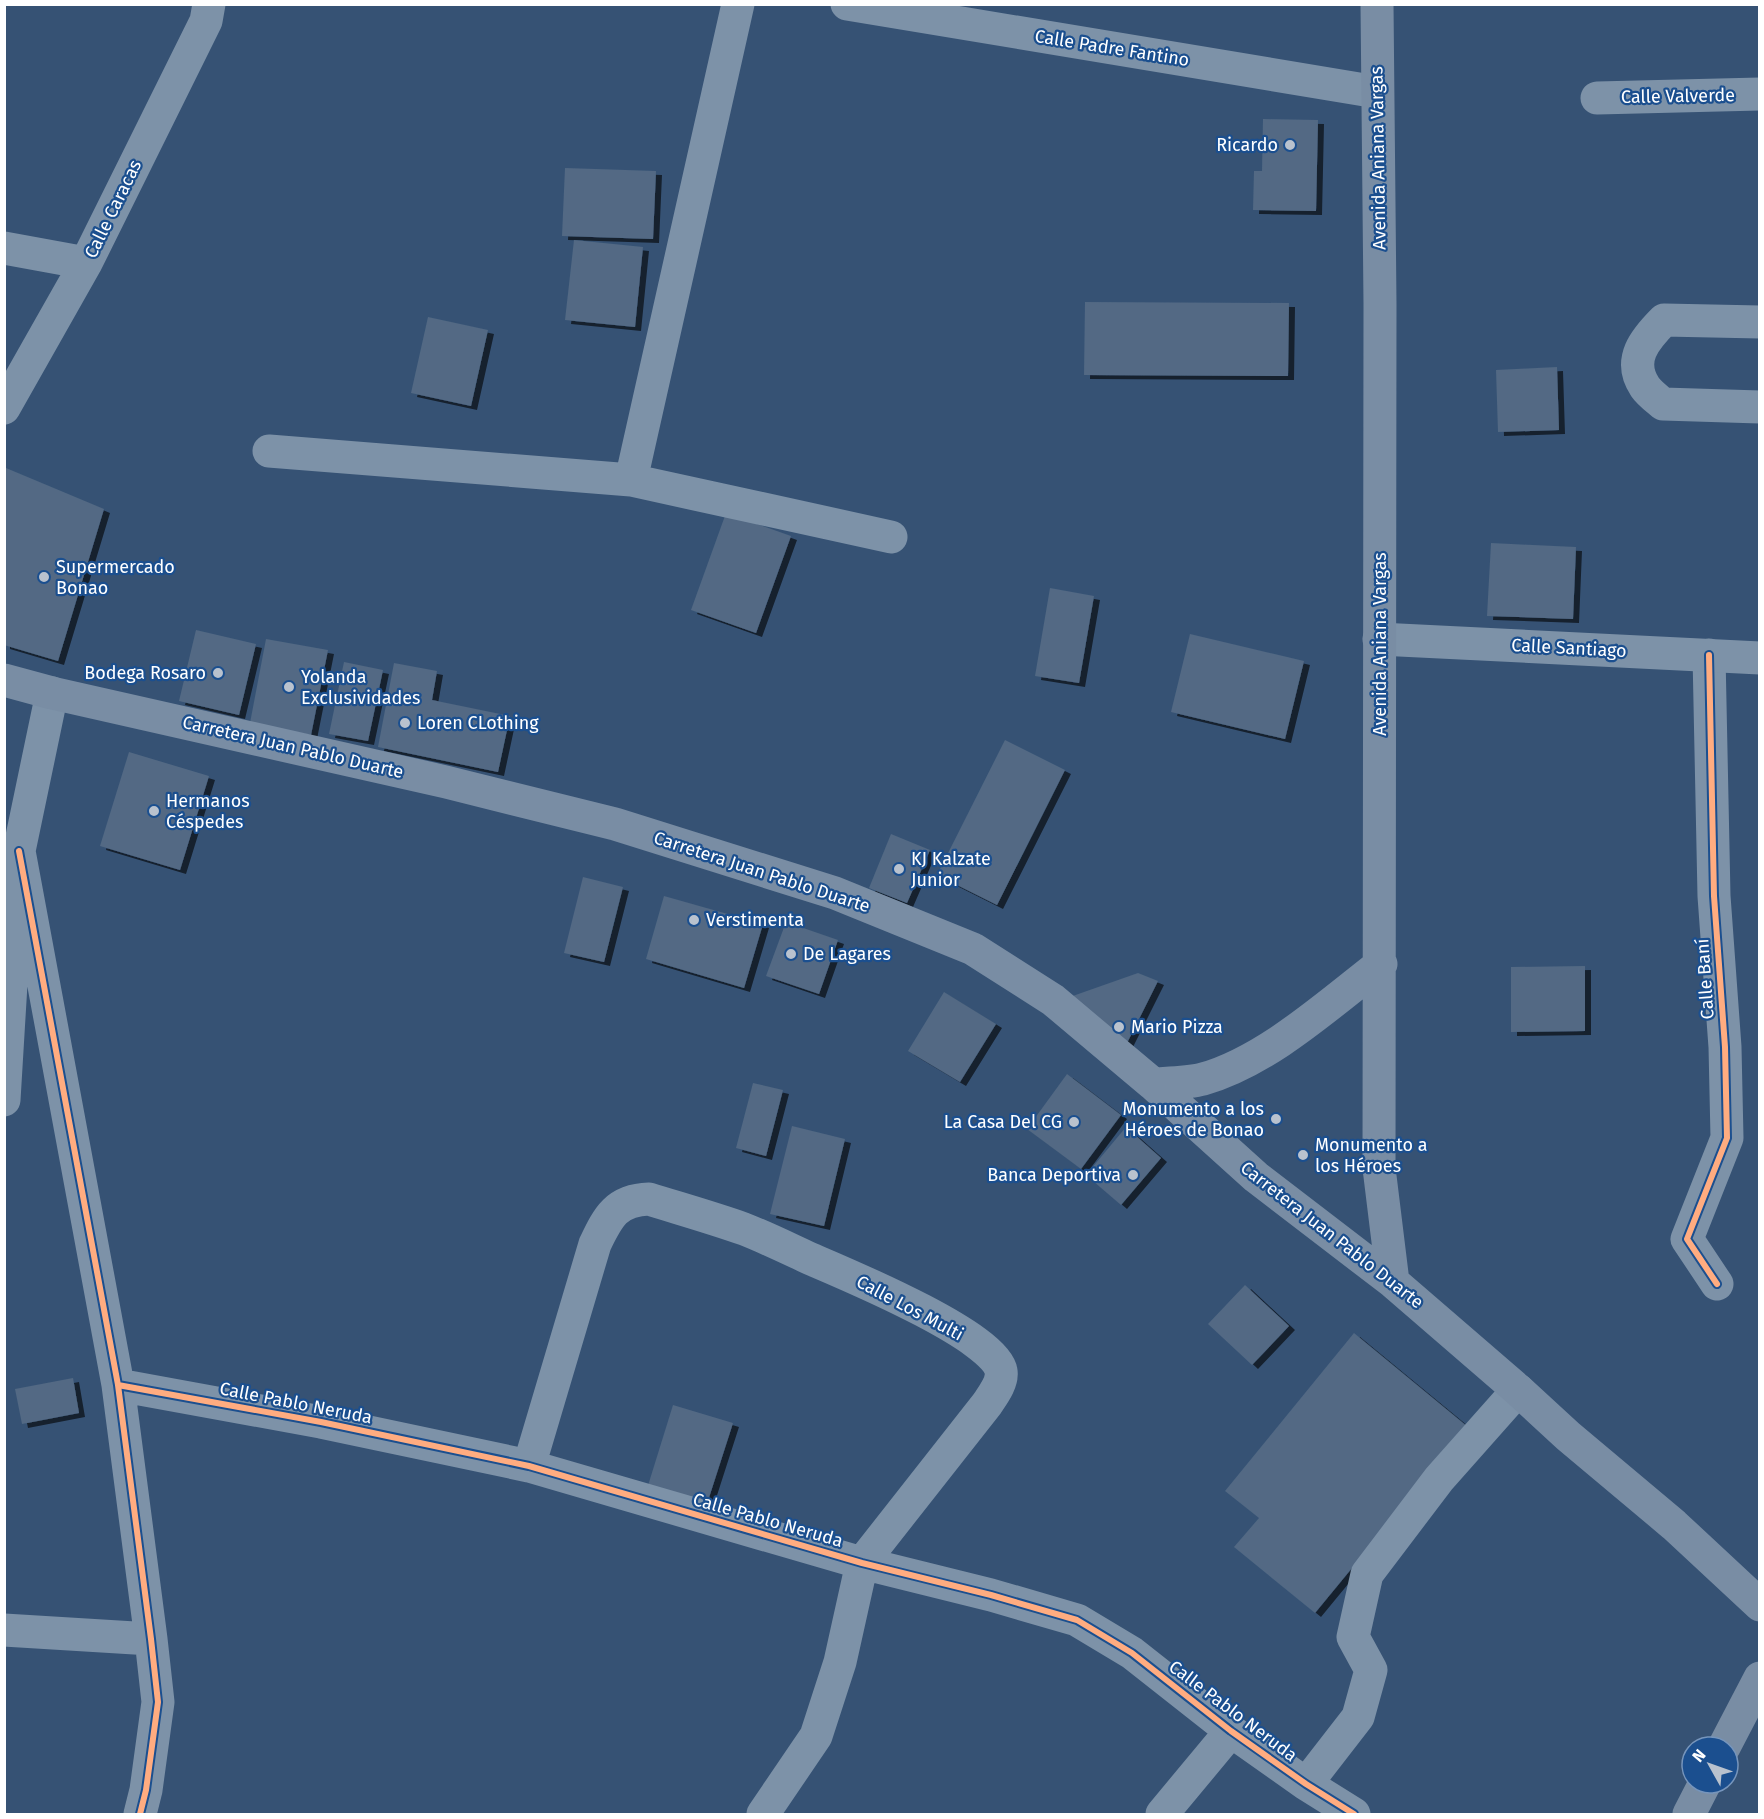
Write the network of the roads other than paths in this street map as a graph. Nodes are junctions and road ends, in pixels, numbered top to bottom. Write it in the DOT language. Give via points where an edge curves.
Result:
graph roads {
  1 [pos="209,4"];
  2 [pos="738,4"];
  3 [pos="847,4"];
  4 [pos="1377,4"];
  5 [pos="1377,92"];
  6 [pos="1760,94"];
  7 [pos="1597,98"];
  8 [pos="4,248"];
  9 [pos="86,264"];
  10 [pos="1760,322"];
  11 [pos="1760,407"];
  12 [pos="4,408"];
  13 [pos="269,450"];
  14 [pos="631,480"];
  15 [pos="891,537"];
  16 [pos="1379,639"];
  17 [pos="1709,655"];
  18 [pos="1760,658"];
  19 [pos="4,680"];
  20 [pos="52,693"];
  21 [pos="19,851"];
  22 [pos="1381,964"];
  23 [pos="1153,1084"];
  24 [pos="4,1100"];
  25 [pos="1393,1282"];
  26 [pos="1717,1284"];
  27 [pos="118,1385"];
  28 [pos="1518,1390"];
  29 [pos="529,1466"];
  30 [pos="862,1563"];
  31 [pos="1760,1605"];
  32 [pos="4,1630"];
  33 [pos="151,1639"];
  34 [pos="1760,1678"];
  35 [pos="1231,1731"];
  36 [pos="1730,1735"];
  37 [pos="1306,1784"];
  38 [pos="1699,1795"];
  39 [pos="140,1815"];
  40 [pos="763,1815"];
  41 [pos="1162,1815"];
  42 [pos="1354,1815"];
  43 [pos="1689,1815"];
  1 -- 9 [label="street, Calle Caracas" via="206,21"];
  2 -- 14 [label="street"];
  3 -- 5 [label="street, Calle Padre Fantino"];
  4 -- 5 [label="main road, Avenida Aniana Vargas"];
  5 -- 16 [label="main road, Avenida Aniana Vargas"];
  6 -- 7 [label="street, Calle Valverde"];
  8 -- 9 [label="street"];
  9 -- 12 [label="street, Calle Caracas"];
  10 -- 11 [label="street" via="1664,320 1645,339 1636,364 1645,387 1663,404"];
  13 -- 14 [label="street"];
  14 -- 15 [label="street"];
  16 -- 17 [label="street, Calle Santiago"];
  16 -- 22 [label="main road, Avenida Aniana Vargas"];
  17 -- 18 [label="street, Calle Santiago"];
  17 -- 26 [label="street, Calle Baní" via="1714,896 1727,1138 1687,1239"];
  19 -- 20 [label="main road, Carretera Juan Pablo Duarte"];
  20 -- 21 [label="street"];
  20 -- 23 [label="main road, Carretera Juan Pablo Duarte" via="615,824 835,893 973,949 1053,1000"];
  21 -- 24 [label="street"];
  21 -- 27 [label="street"];
  22 -- 23 [label="main road" via="1249,1060 1203,1079"];
  22 -- 25 [label="main road, Avenida Aniana Vargas" via="1379,1168"];
  23 -- 25 [label="main road, Carretera Juan Pablo Duarte" via="1256,1177"];
  25 -- 28 [label="main road, Carretera Juan Pablo Duarte"];
  27 -- 29 [label="street, Calle Pablo Neruda"];
  27 -- 33 [label="street"];
  28 -- 31 [label="main road, Carretera Juan Pablo Duarte"];
  28 -- 37 [label="street" via="1439,1479 1367,1574 1353,1637 1371,1670 1358,1717"];
  29 -- 30 [label="street, Calle Pablo Neruda"];
  29 -- 30 [label="street, Calle Los Multi" via="595,1244 615,1211 632,1200 649,1199 746,1230 880,1290 945,1322 996,1360 1001,1372 998,1387 987,1404"];
  30 -- 35 [label="street, Calle Pablo Neruda" via="1077,1620 1132,1653"];
  30 -- 40 [label="street, Calle Los Multi" via="840,1662 816,1736"];
  32 -- 33 [label="street"];
  33 -- 39 [label="street" via="158,1702"];
  34 -- 36 [label="main road"];
  35 -- 37 [label="street, Calle Pablo Neruda"];
  35 -- 41 [label="street"];
  37 -- 42 [label="street, Calle Pablo Neruda"];
  38 -- 43 [label="main road"];
}
